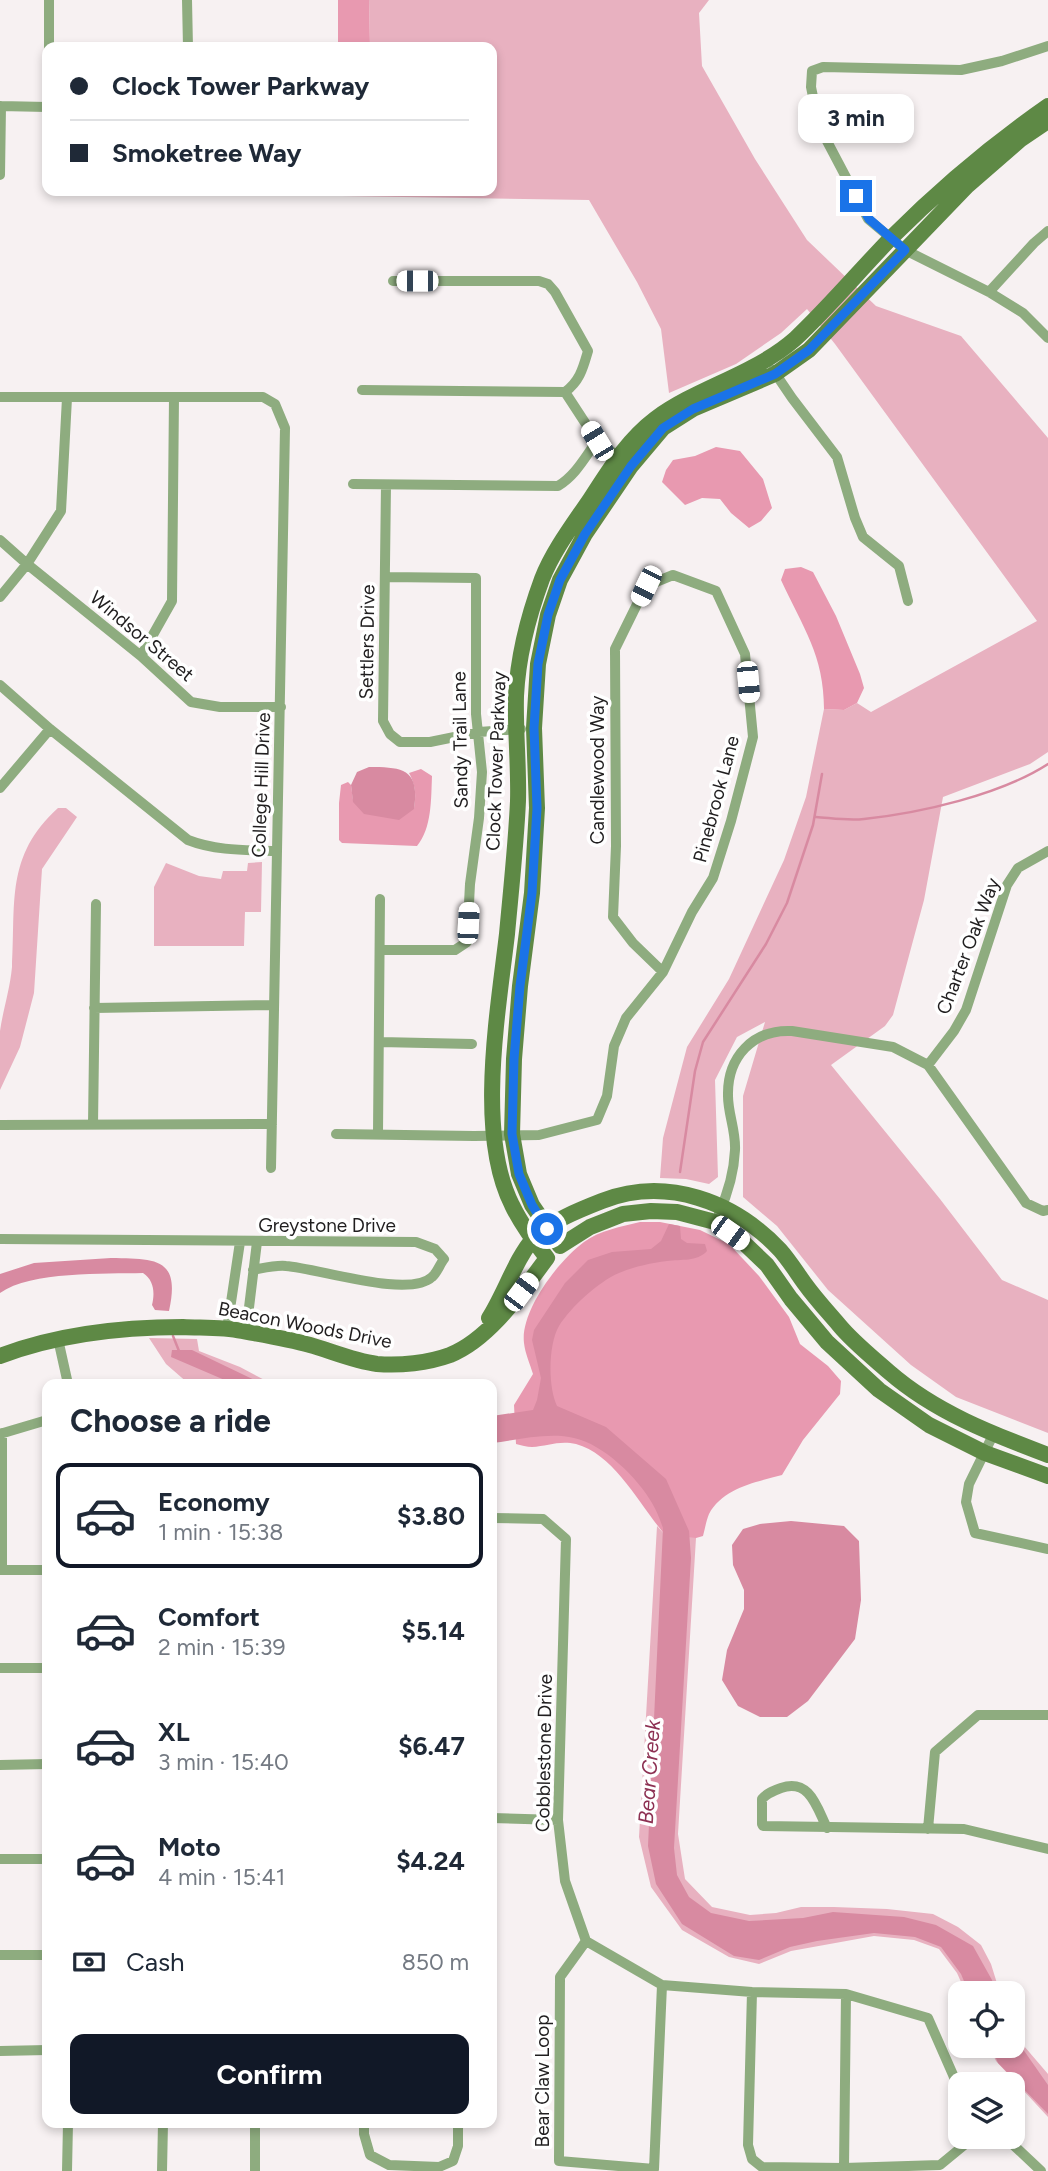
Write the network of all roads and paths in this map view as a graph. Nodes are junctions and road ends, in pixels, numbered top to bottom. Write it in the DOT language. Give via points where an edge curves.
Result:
graph roads {
  1 [pos="49,0"];
  2 [pos="187,0"];
  3 [pos="49,42"];
  4 [pos="188,42"];
  5 [pos="1048,46"];
  6 [pos="1,106"];
  7 [pos="1048,106"];
  8 [pos="42,107"];
  9 [pos="1048,121"];
  10 [pos="0,175"];
  11 [pos="1048,231"];
  12 [pos="891,238"];
  13 [pos="905,250"];
  14 [pos="393,281"];
  15 [pos="989,292"];
  16 [pos="1048,338"];
  17 [pos="767,359"];
  18 [pos="775,374"];
  19 [pos="362,390"];
  20 [pos="565,392"];
  21 [pos="0,397"];
  22 [pos="174,397"];
  23 [pos="67,398"];
  24 [pos="597,441"];
  25 [pos="624,461"];
  26 [pos="353,484"];
  27 [pos="386,485"];
  28 [pos="0,540"];
  29 [pos="27,564"];
  30 [pos="673,575"];
  31 [pos="385,577"];
  32 [pos="0,597"];
  33 [pos="908,601"];
  34 [pos="141,656"];
  35 [pos="0,685"];
  36 [pos="281,707"];
  37 [pos="534,728"];
  38 [pos="50,729"];
  39 [pos="517,729"];
  40 [pos="479,732"];
  41 [pos="0,788"];
  42 [pos="277,851"];
  43 [pos="1048,851"];
  44 [pos="380,899"];
  45 [pos="96,904"];
  46 [pos="380,950"];
  47 [pos="663,972"];
  48 [pos="274,1005"];
  49 [pos="94,1008"];
  50 [pos="380,1042"];
  51 [pos="471,1044"];
  52 [pos="928,1065"];
  53 [pos="272,1124"];
  54 [pos="0,1125"];
  55 [pos="93,1125"];
  56 [pos="336,1134"];
  57 [pos="378,1134"];
  58 [pos="512,1134"];
  59 [pos="495,1135"];
  60 [pos="271,1168"];
  61 [pos="722,1206"];
  62 [pos="1048,1210"];
  63 [pos="715,1222"];
  64 [pos="547,1229"];
  65 [pos="0,1239"];
  66 [pos="533,1240"];
  67 [pos="240,1242"];
  68 [pos="257,1242"];
  69 [pos="559,1246"];
  70 [pos="547,1258"];
  71 [pos="253,1270"];
  72 [pos="227,1329"];
  73 [pos="246,1332"];
  74 [pos="58,1339"];
  75 [pos="474,1340"];
  76 [pos="0,1356"];
  77 [pos="892,1374"];
  78 [pos="67,1379"];
  79 [pos="880,1390"];
  80 [pos="42,1421"];
  81 [pos="1,1433"];
  82 [pos="993,1434"];
  83 [pos="985,1453"];
  84 [pos="1048,1455"];
  85 [pos="1048,1476"];
  86 [pos="0,1479"];
  87 [pos="497,1518"];
  88 [pos="1048,1549"];
  89 [pos="1,1570"];
  90 [pos="42,1570"];
  91 [pos="0,1668"];
  92 [pos="42,1668"];
  93 [pos="1048,1716"];
  94 [pos="42,1764"];
  95 [pos="0,1765"];
  96 [pos="497,1818"];
  97 [pos="558,1820"];
  98 [pos="827,1828"];
  99 [pos="928,1829"];
  100 [pos="1048,1849"];
  101 [pos="0,1859"];
  102 [pos="42,1859"];
  103 [pos="586,1941"];
  104 [pos="0,1955"];
  105 [pos="42,1955"];
  106 [pos="662,1985"];
  107 [pos="752,1992"];
  108 [pos="846,1994"];
  109 [pos="42,2050"];
  110 [pos="0,2051"];
  111 [pos="952,2072"];
  112 [pos="68,2128"];
  113 [pos="163,2128"];
  114 [pos="255,2128"];
  115 [pos="364,2128"];
  116 [pos="458,2128"];
  117 [pos="959,2149"];
  118 [pos="1017,2149"];
  119 [pos="845,2168"];
  120 [pos="67,2171"];
  121 [pos="162,2171"];
  122 [pos="255,2171"];
  123 [pos="1041,2171"];
  1 -- 3 [label="street"];
  2 -- 4 [label="street"];
  5 -- 12 [label="street" via="961,70 823,67 812,71 819,126 869,219"];
  6 -- 8 [label="street"];
  6 -- 10 [label="street"];
  7 -- 12 [label="street, Clock Tower Parkway" via="1006,135"];
  9 -- 13 [label="street, Clock Tower Parkway" via="967,186"];
  11 -- 15 [label="street"];
  12 -- 13 [label="street"];
  12 -- 17 [label="street, Clock Tower Parkway" via="793,341"];
  13 -- 15 [label="street"];
  13 -- 18 [label="street, Clock Tower Parkway" via="809,350"];
  14 -- 20 [label="street" via="548,284 588,351 582,373"];
  15 -- 16 [label="street" via="1023,313"];
  17 -- 18 [label="street"];
  17 -- 25 [label="street, Clock Tower Parkway" via="654,419 635,436"];
  18 -- 25 [label="street, Clock Tower Parkway" via="693,409"];
  18 -- 33 [label="street" via="837,457 863,537 899,566"];
  19 -- 20 [label="street"];
  20 -- 24 [label="street"];
  21 -- 23 [label="street"];
  22 -- 23 [label="street"];
  22 -- 34 [label="street" via="173,601"];
  22 -- 36 [label="street, College Hill Drive" via="263,397 275,404 285,428"];
  23 -- 29 [label="street" via="61,511"];
  24 -- 25 [label="street"];
  24 -- 27 [label="street" via="576,471 558,486"];
  25 -- 37 [label="street, Clock Tower Parkway" via="560,580 548,615 538,664"];
  25 -- 39 [label="street, Clock Tower Parkway" via="561,542 543,576 521,652"];
  26 -- 27 [label="street"];
  27 -- 31 [label="street, Settlers Drive"];
  28 -- 29 [label="street, Windsor Street"];
  29 -- 32 [label="street"];
  29 -- 34 [label="street, Windsor Street"];
  30 -- 47 [label="street, Candlewood Way" via="646,586 615,649 613,917"];
  30 -- 47 [label="street, Pinebrook Lane" via="716,592 745,654 753,737 713,878"];
  31 -- 40 [label="street, Sandy Trail Lane" via="476,578"];
  31 -- 40 [label="street, Settlers Drive" via="383,721 390,734 400,742 430,742"];
  34 -- 36 [label="street, Windsor Street" via="191,702 220,708"];
  35 -- 38 [label="street"];
  36 -- 42 [label="street, College Hill Drive"];
  37 -- 39 [label="street, Settlers Drive"];
  37 -- 58 [label="street, Clock Tower Parkway" via="537,808 515,1047"];
  38 -- 41 [label="street"];
  38 -- 42 [label="street" via="188,840 204,846"];
  39 -- 40 [label="street, Settlers Drive"];
  39 -- 59 [label="street, Clock Tower Parkway" via="517,814 493,1066"];
  40 -- 46 [label="street, Sandy Trail Lane" via="480,818 467,942 455,950"];
  42 -- 48 [label="street, College Hill Drive"];
  43 -- 52 [label="street, Charter Oak Way" via="1018,868 1007,885 966,1010"];
  44 -- 46 [label="street"];
  45 -- 49 [label="street"];
  46 -- 50 [label="street"];
  47 -- 58 [label="street, Pinebrook Lane" via="626,1018 614,1045 607,1096 597,1120 539,1135"];
  48 -- 49 [label="street"];
  48 -- 53 [label="street, College Hill Drive"];
  49 -- 55 [label="street"];
  50 -- 51 [label="street"];
  50 -- 57 [label="street"];
  52 -- 61 [label="street" via="893,1047 792,1031 773,1032 755,1040 740,1054 729,1081 735,1147"];
  52 -- 62 [label="street" via="1026,1203"];
  53 -- 55 [label="street"];
  53 -- 60 [label="street, College Hill Drive"];
  54 -- 55 [label="street"];
  56 -- 57 [label="street"];
  57 -- 59 [label="street"];
  58 -- 59 [label="street"];
  58 -- 64 [label="street, Clock Tower Parkway" via="519,1174"];
  59 -- 66 [label="street, Clock Tower Parkway" via="511,1205"];
  61 -- 63 [label="street"];
  61 -- 64 [label="street" via="680,1192 619,1195 581,1209"];
  61 -- 77 [label="street" via="758,1228 842,1328"];
  63 -- 69 [label="street" via="677,1212 624,1214"];
  63 -- 79 [label="street" via="767,1265 827,1342"];
  64 -- 66 [label="street, Beacon Woods Drive"];
  64 -- 69 [label="street, Clock Tower Parkway"];
  65 -- 67 [label="street, Greystone Drive"];
  66 -- 70 [label="street, Clock Tower Parkway"];
  66 -- 75 [label="street, Beacon Woods Drive"];
  67 -- 68 [label="street, Greystone Drive"];
  67 -- 72 [label="street"];
  68 -- 71 [label="street"];
  68 -- 71 [label="street, Greystone Drive" via="416,1242 435,1249 444,1259 431,1278 415,1285 285,1265"];
  69 -- 70 [label="street, Beacon Woods Drive"];
  70 -- 75 [label="street, Beacon Woods Drive" via="508,1308"];
  71 -- 73 [label="street"];
  72 -- 73 [label="street, Beacon Woods Drive"];
  72 -- 74 [label="street, Beacon Woods Drive" via="149,1327"];
  73 -- 75 [label="street, Beacon Woods Drive" via="376,1364 416,1363 451,1354"];
  74 -- 76 [label="street, Beacon Woods Drive"];
  74 -- 78 [label="street"];
  77 -- 79 [label="street"];
  77 -- 82 [label="street" via="940,1408"];
  79 -- 83 [label="street" via="929,1425"];
  80 -- 81 [label="street"];
  81 -- 86 [label="street"];
  82 -- 83 [label="street"];
  82 -- 84 [label="street"];
  83 -- 85 [label="street"];
  83 -- 88 [label="street" via="966,1502 975,1533"];
  86 -- 89 [label="street"];
  87 -- 97 [label="street, Cobblestone Drive" via="543,1518 566,1539"];
  89 -- 90 [label="street"];
  91 -- 92 [label="street"];
  93 -- 99 [label="street" via="978,1714 935,1752"];
  94 -- 95 [label="street"];
  96 -- 97 [label="street"];
  97 -- 103 [label="street, Cobblestone Drive" via="565,1881"];
  98 -- 98 [label="street" via="763,1826 762,1799 775,1790 799,1786 813,1800"];
  98 -- 99 [label="street"];
  99 -- 100 [label="street" via="964,1829"];
  101 -- 102 [label="street"];
  103 -- 106 [label="street"];
  103 -- 106 [label="street, Bear Claw Loop" via="560,1977 559,2161 654,2169"];
  104 -- 105 [label="street"];
  106 -- 107 [label="street"];
  107 -- 108 [label="street"];
  107 -- 119 [label="street" via="748,2145 752,2159 762,2167"];
  108 -- 111 [label="street" via="928,2018"];
  108 -- 119 [label="street"];
  109 -- 110 [label="street"];
  112 -- 120 [label="street"];
  113 -- 121 [label="street"];
  114 -- 122 [label="street"];
  115 -- 116 [label="street" via="370,2155 389,2165 439,2167 453,2161"];
  117 -- 119 [label="street" via="940,2165"];
  118 -- 123 [label="street"];
}
